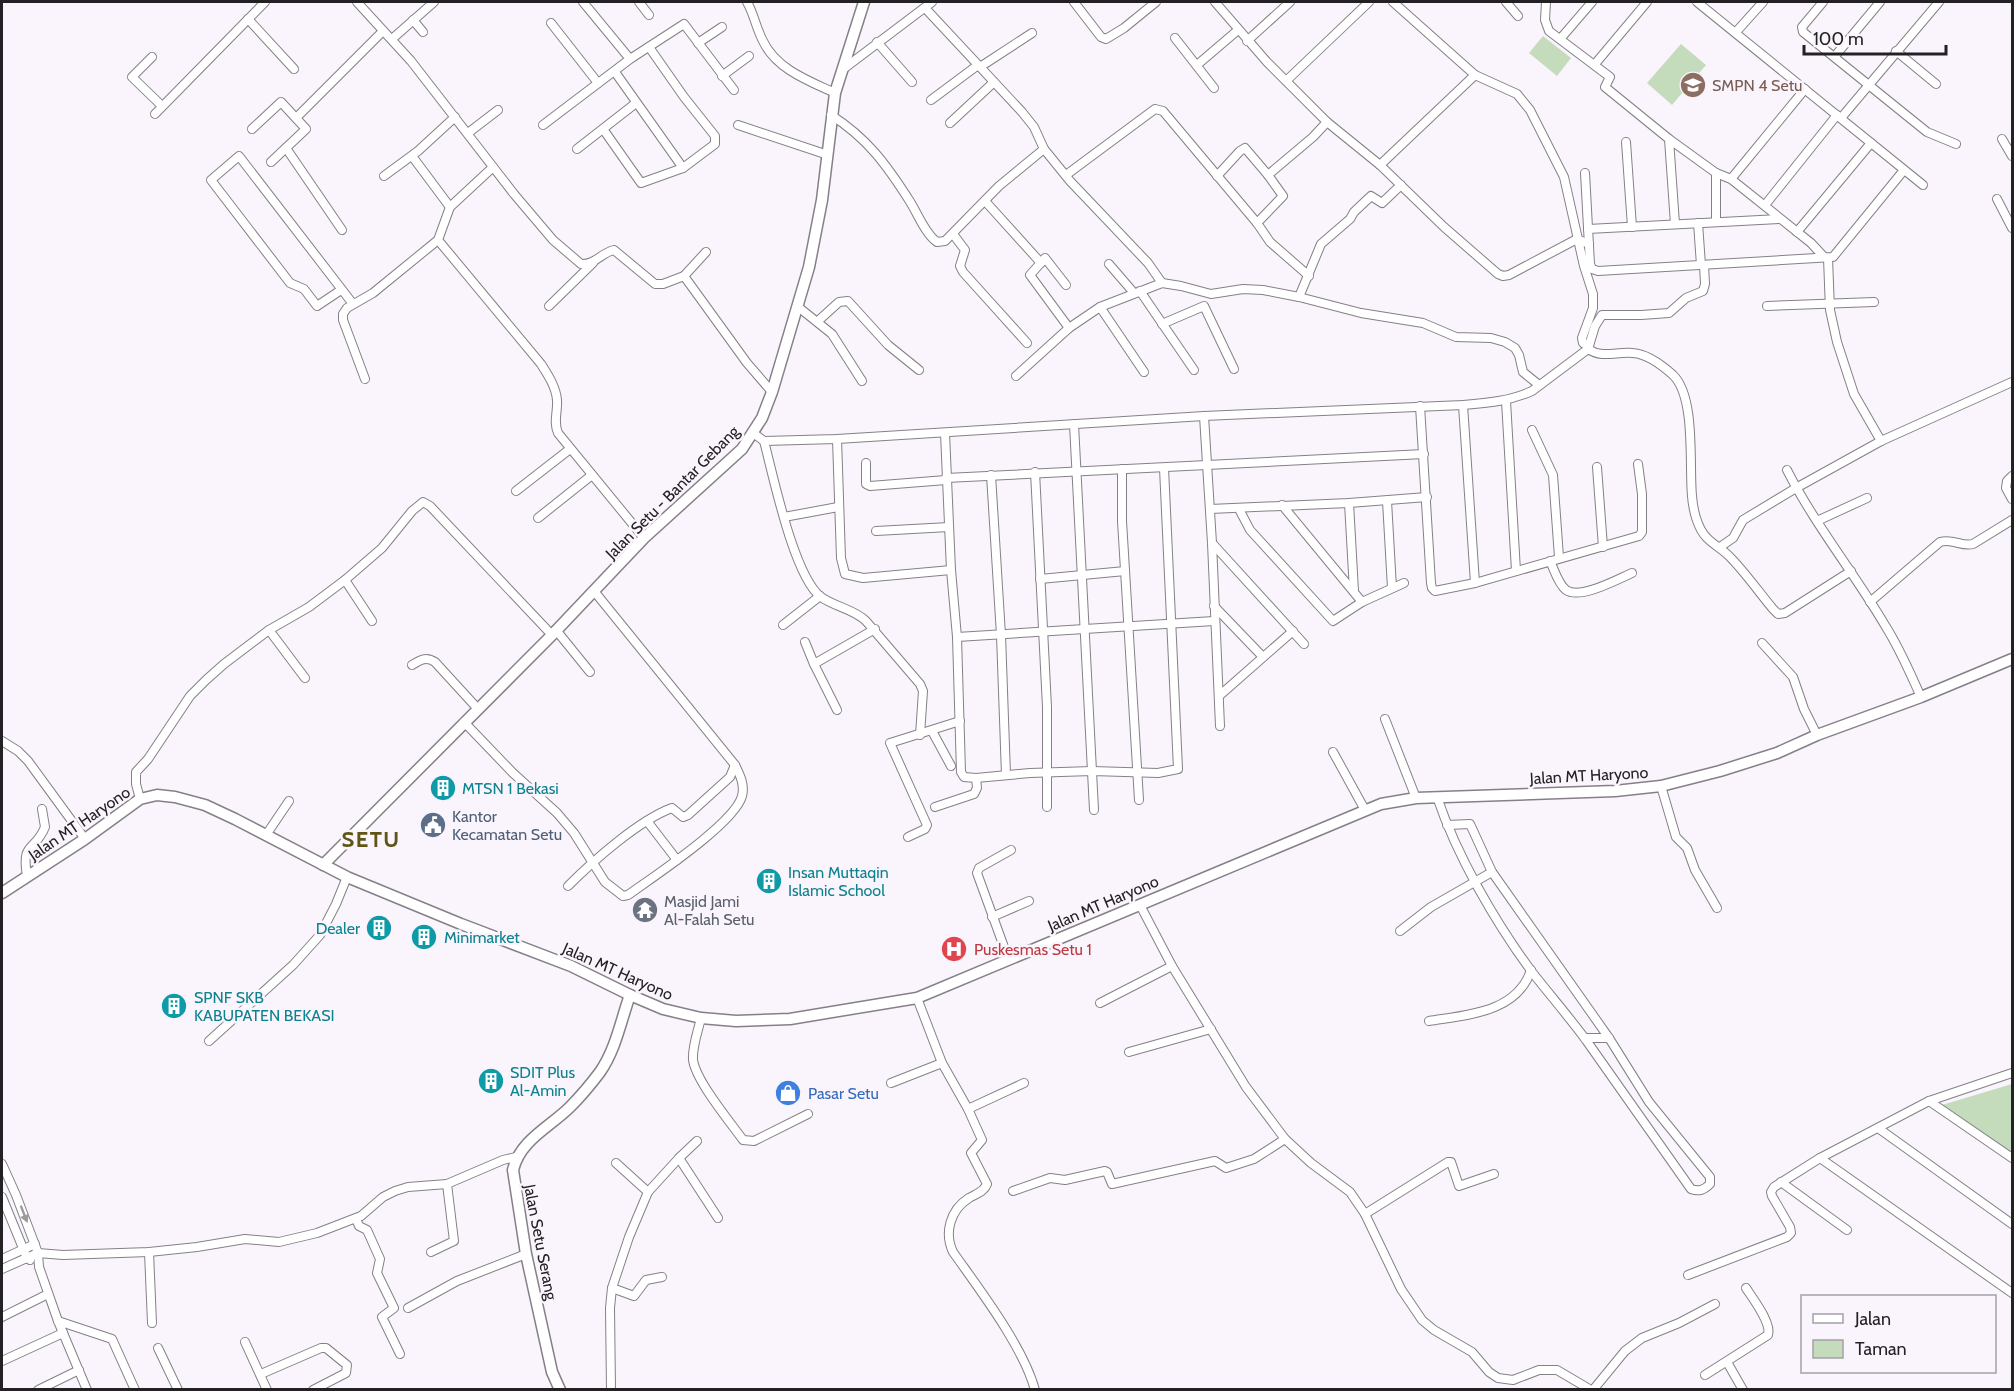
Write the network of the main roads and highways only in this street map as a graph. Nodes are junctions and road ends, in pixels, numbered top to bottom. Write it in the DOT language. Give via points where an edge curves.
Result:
graph roads {
  1 [pos="864,2"];
  2 [pos="2013,659"];
  3 [pos="323,865"];
  4 [pos="2,893"];
  5 [pos="630,995"];
  6 [pos="560,1389"];
  1 -- 3 [label="main road, Jalan Setu - Bantar Gebang" via="835,93 817,233 772,392 753,433 742,449 645,538"];
  2 -- 5 [label="main road, Jalan MT Haryono" via="1765,756 1661,786 1416,798 1381,804 917,998 790,1019 736,1021 663,1009"];
  3 -- 4 [label="main road, Jalan MT Haryono" via="205,805 158,795 140,799"];
  3 -- 5 [label="main road, Jalan MT Haryono" via="571,966"];
  5 -- 6 [label="main road, Jalan Setu Serang" via="608,1059 586,1090 523,1147 513,1170 526,1254 552,1372"];
}
